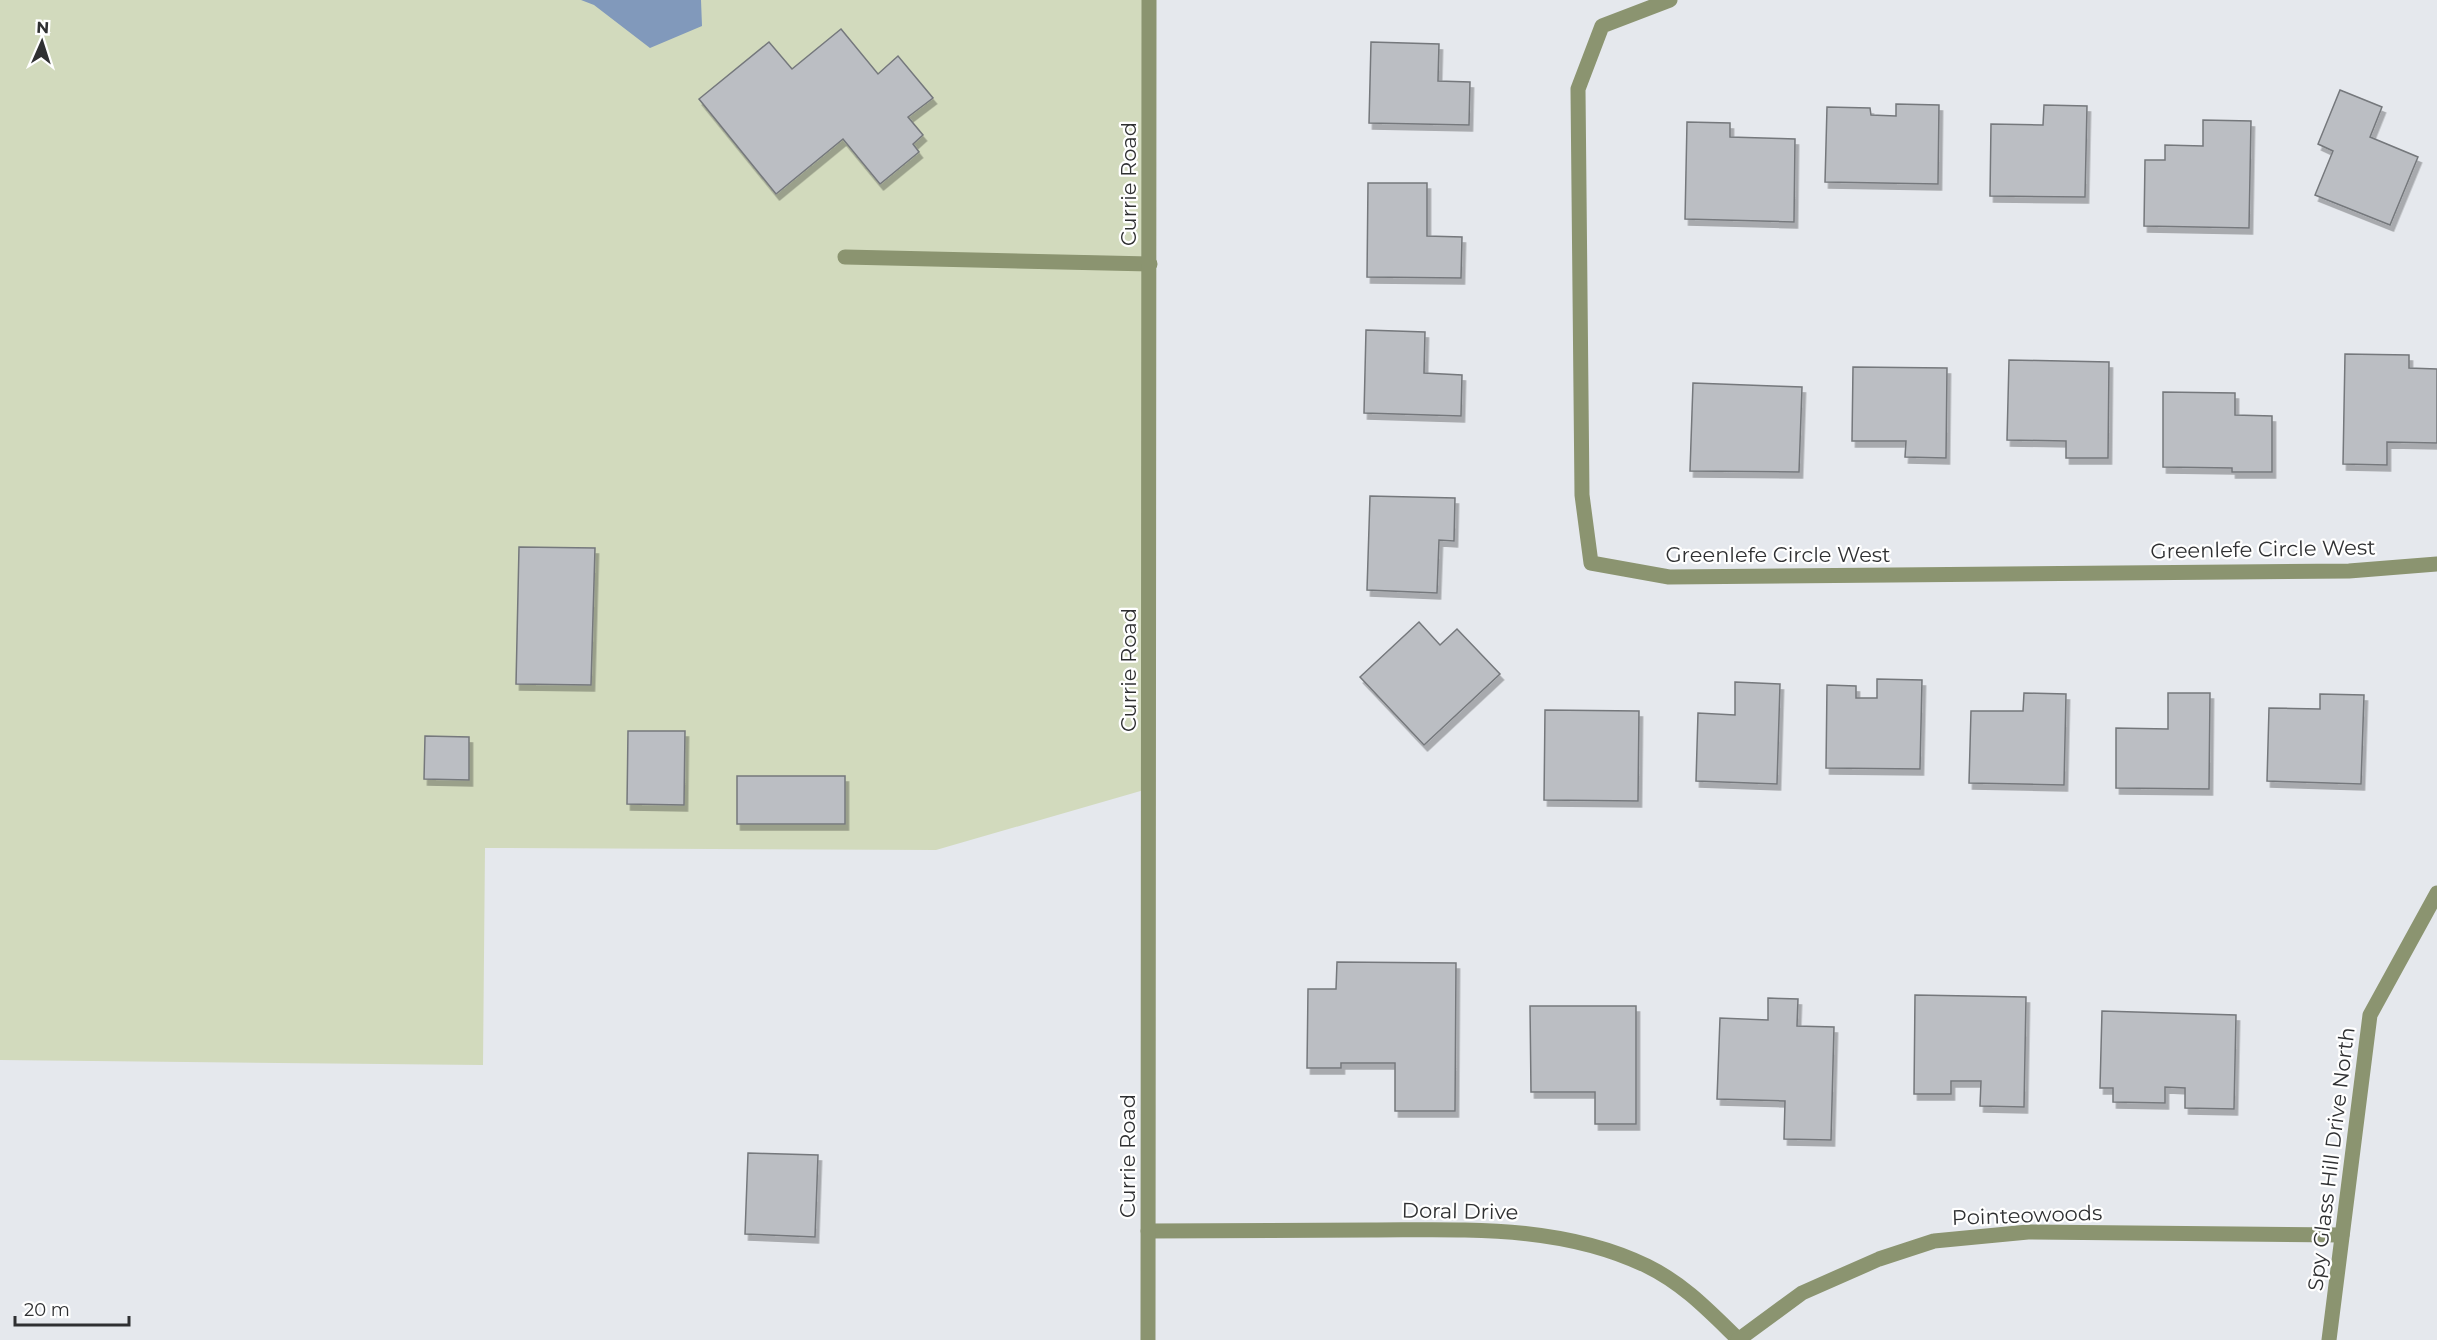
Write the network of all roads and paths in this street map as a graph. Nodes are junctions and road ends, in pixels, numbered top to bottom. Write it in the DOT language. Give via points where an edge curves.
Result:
graph roads {
  1 [pos="1149,0"];
  2 [pos="1670,0"];
  3 [pos="845,257"];
  4 [pos="1149,264"];
  5 [pos="2437,564"];
  6 [pos="2437,893"];
  7 [pos="1148,1231"];
  8 [pos="2342,1235"];
  9 [pos="1148,1340"];
  10 [pos="1738,1340"];
  11 [pos="2329,1340"];
  1 -- 4 [label="street, Currie Road"];
  2 -- 5 [label="street, Greenlefe Circle West" via="1602,26 1578,89 1582,495 1591,563 1669,577 2349,571"];
  3 -- 4 [label="street"];
  4 -- 7 [label="street, Currie Road"];
  6 -- 8 [label="street, Spy Glass Hill Drive North" via="2370,1015"];
  7 -- 9 [label="street, Currie Road"];
  7 -- 10 [label="street, Doral Drive" via="1481,1230 1558,1237 1617,1253 1649,1267 1695,1297"];
  8 -- 10 [label="street, Pointeowoods" via="2028,1232 1934,1240 1802,1293"];
  8 -- 11 [label="street, Spy Glass Hill Drive North"];
}
